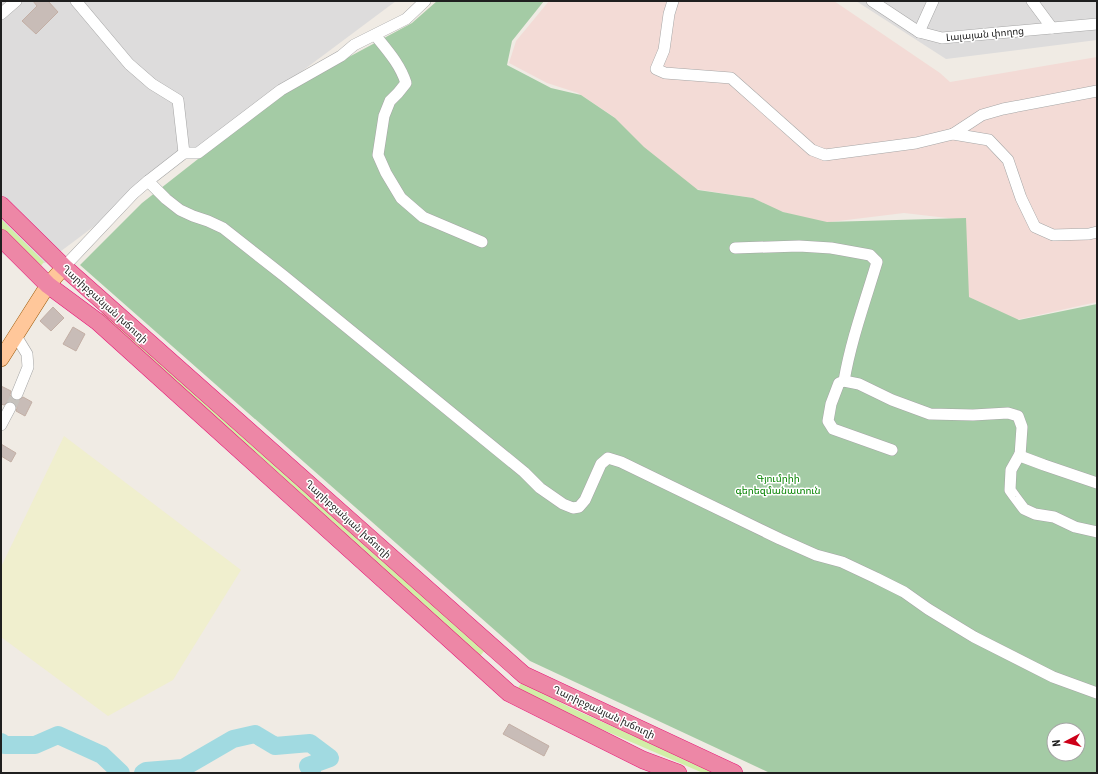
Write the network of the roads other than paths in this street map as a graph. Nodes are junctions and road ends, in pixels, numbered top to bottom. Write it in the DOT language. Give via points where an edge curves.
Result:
graph roads {
  1 [pos="16,1"];
  2 [pos="76,1"];
  3 [pos="425,1"];
  4 [pos="673,1"];
  5 [pos="872,1"];
  6 [pos="933,1"];
  7 [pos="1032,1"];
  8 [pos="1,14"];
  9 [pos="1097,24"];
  10 [pos="1052,28"];
  11 [pos="919,32"];
  12 [pos="374,35"];
  13 [pos="1097,91"];
  14 [pos="953,134"];
  15 [pos="184,153"];
  16 [pos="148,181"];
  17 [pos="1,206"];
  18 [pos="1097,232"];
  19 [pos="1,238"];
  20 [pos="482,242"];
  21 [pos="735,248"];
  22 [pos="64,267"];
  23 [pos="48,285"];
  24 [pos="16,336"];
  25 [pos="1,359"];
  26 [pos="844,380"];
  27 [pos="17,394"];
  28 [pos="10,408"];
  29 [pos="1,425"];
  30 [pos="892,450"];
  31 [pos="1020,454"];
  32 [pos="1097,483"];
  33 [pos="1097,532"];
  34 [pos="520,672"];
  35 [pos="509,693"];
  36 [pos="1097,693"];
  37 [pos="678,773"];
  38 [pos="734,773"];
  1 -- 8 [label="street"];
  2 -- 15 [label="street" via="130,64 152,84 178,100"];
  3 -- 12 [label="street" via="406,19"];
  4 -- 14 [label="street" via="664,50 656,69 665,73 731,78 812,150 825,155 916,143"];
  5 -- 11 [label="street, Լալայան փողոց"];
  6 -- 11 [label="street"];
  7 -- 10 [label="street"];
  9 -- 10 [label="street, Լալայան փողոց"];
  10 -- 11 [label="street, Լալայան փողոց" via="942,38"];
  12 -- 15 [label="street" via="281,90 198,153"];
  12 -- 20 [label="street" via="391,54 406,83 390,101 384,116 378,154 386,173 401,198 423,217"];
  13 -- 14 [label="street" via="982,115"];
  14 -- 18 [label="street" via="988,140 1008,160 1021,198 1035,227 1053,235"];
  15 -- 16 [label="street"];
  16 -- 22 [label="street"];
  16 -- 36 [label="street" via="180,210 223,228 518,467 540,488 563,504 573,508 579,507 585,500 600,464 608,458 621,462 780,539 816,555 842,562 904,592 974,637 1052,678"];
  17 -- 22 [label="highway, Ղարիբջանյան խճուղի"];
  19 -- 23 [label="highway, Ղարիբջանյան խճուղի"];
  21 -- 26 [label="street" via="831,248 870,255 877,262 848,355"];
  22 -- 23 [label="main road"];
  22 -- 34 [label="highway, Ղարիբջանյան խճուղի"];
  23 -- 24 [label="main road"];
  23 -- 35 [label="highway, Ղարիբջանյան խճուղի" via="98,322"];
  24 -- 25 [label="main road"];
  24 -- 27 [label="street" via="27,354 28,367"];
  26 -- 30 [label="street" via="838,383 831,404 828,421 833,429"];
  26 -- 31 [label="street" via="930,414 973,416 1008,412 1018,416 1022,427"];
  28 -- 29 [label="street"];
  31 -- 32 [label="street"];
  31 -- 33 [label="street" via="1011,470 1010,490 1024,509"];
  34 -- 35 [label="highway"];
  34 -- 38 [label="highway, Ղարիբջանյան խճուղի"];
  35 -- 37 [label="highway, Ղարիբջանյան խճուղի" via="644,760"];
}
